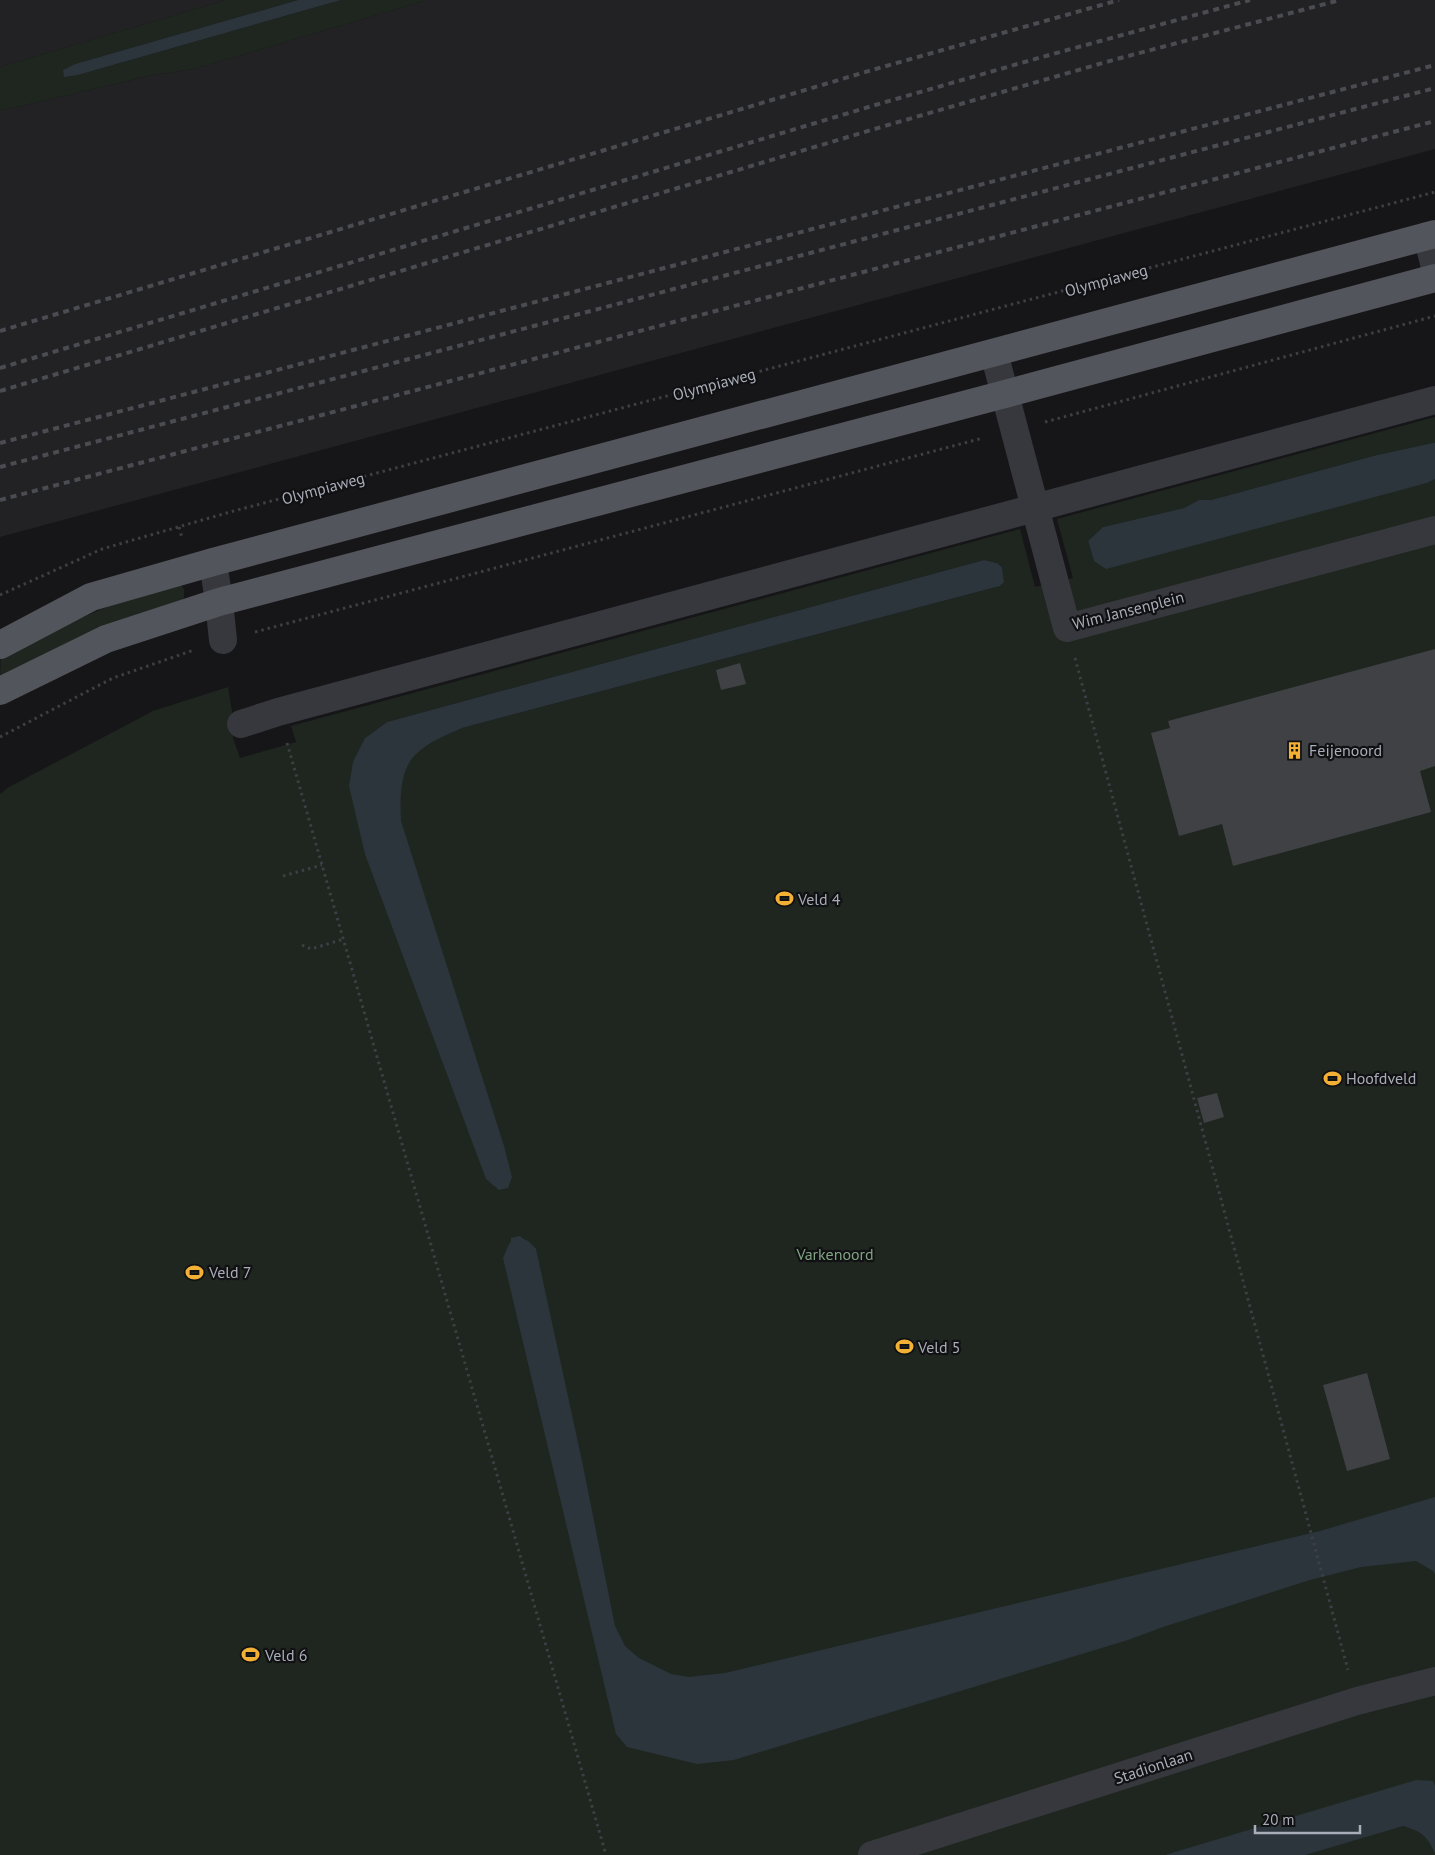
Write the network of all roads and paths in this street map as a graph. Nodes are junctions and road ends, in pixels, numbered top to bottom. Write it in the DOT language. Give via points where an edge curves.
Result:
graph roads {
  1 [pos="1435,192"];
  2 [pos="1431,235"];
  3 [pos="1435,267"];
  4 [pos="1435,278"];
  5 [pos="1435,316"];
  6 [pos="994,352"];
  7 [pos="1005,394"];
  8 [pos="1435,400"];
  9 [pos="1014,430"];
  10 [pos="1035,507"];
  11 [pos="1435,530"];
  12 [pos="213,562"];
  13 [pos="0,595"];
  14 [pos="219,602"];
  15 [pos="1067,628"];
  16 [pos="223,640"];
  17 [pos="0,644"];
  18 [pos="0,691"];
  19 [pos="278,712"];
  20 [pos="241,724"];
  21 [pos="0,737"];
  22 [pos="322,865"];
  23 [pos="284,876"];
  24 [pos="344,939"];
  25 [pos="302,945"];
  26 [pos="1435,1680"];
  27 [pos="1357,1701"];
  28 [pos="606,1855"];
  29 [pos="872,1855"];
  1 -- 13 [label="path, Olympiaweg" via="230,512 102,549"];
  2 -- 3 [label="street"];
  2 -- 6 [label="main road"];
  4 -- 7 [label="main road"];
  5 -- 9 [label="path"];
  6 -- 7 [label="street, Wim Jansenplein"];
  6 -- 12 [label="main road"];
  7 -- 9 [label="street, Wim Jansenplein"];
  7 -- 14 [label="main road"];
  8 -- 10 [label="street"];
  9 -- 10 [label="street, Wim Jansenplein"];
  9 -- 16 [label="path"];
  10 -- 15 [label="street, Wim Jansenplein"];
  10 -- 19 [label="street"];
  11 -- 15 [label="street, Wim Jansenplein"];
  12 -- 14 [label="street"];
  12 -- 17 [label="main road" via="91,598"];
  14 -- 16 [label="street"];
  14 -- 18 [label="main road" via="106,639"];
  15 -- 27 [label="path"];
  16 -- 21 [label="path" via="113,678"];
  19 -- 20 [label="street"];
  19 -- 22 [label="path"];
  22 -- 23 [label="path"];
  22 -- 24 [label="path"];
  24 -- 25 [label="path" via="311,949"];
  24 -- 28 [label="path"];
  26 -- 27 [label="street, Stadionlaan"];
  27 -- 29 [label="street, Stadionlaan"];
}
